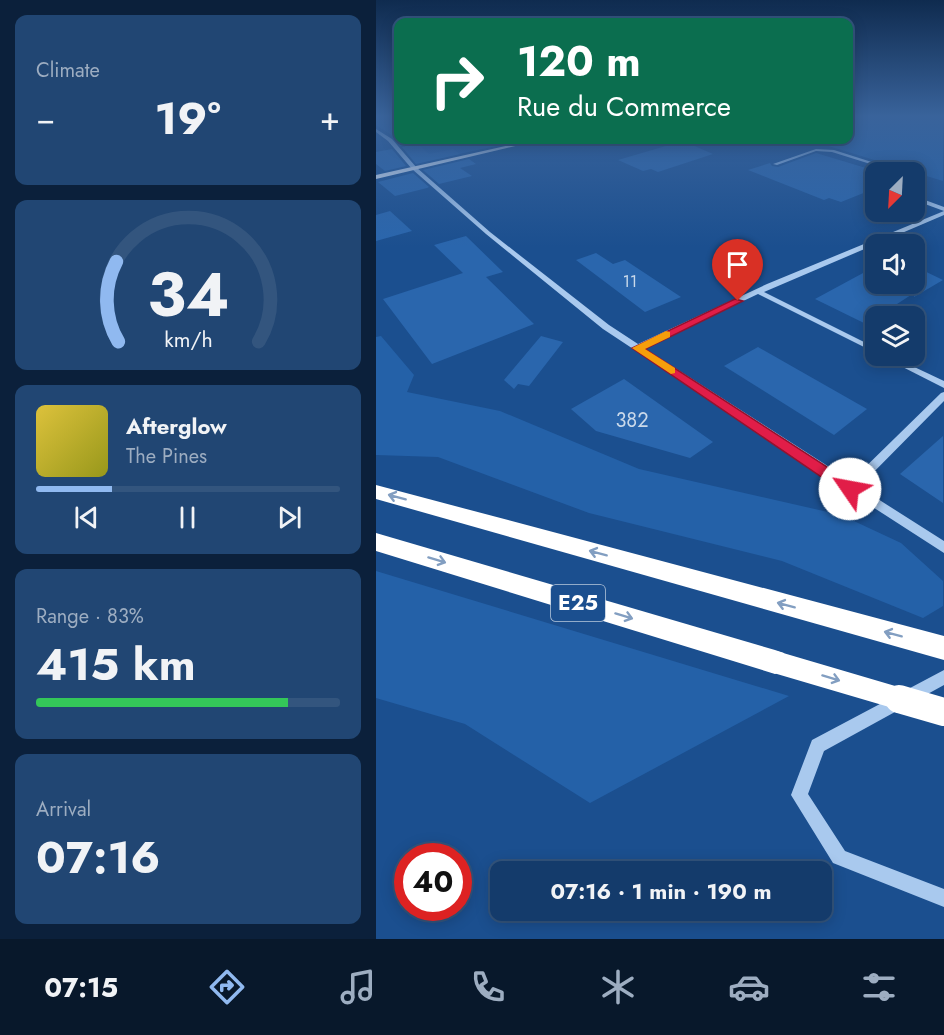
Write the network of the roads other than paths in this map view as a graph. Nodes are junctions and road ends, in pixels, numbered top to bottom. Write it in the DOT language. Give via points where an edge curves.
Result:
graph roads {
  1 [pos="408,159"];
  2 [pos="455,159"];
  3 [pos="790,159"];
  4 [pos="775,164"];
  5 [pos="414,168"];
  6 [pos="376,177"];
  7 [pos="925,203"];
  8 [pos="943,211"];
  9 [pos="759,292"];
  10 [pos="865,345"];
  11 [pos="637,348"];
  12 [pos="905,366"];
  13 [pos="943,385"];
  14 [pos="943,395"];
  15 [pos="850,489"];
  16 [pos="376,492"];
  17 [pos="376,542"];
  18 [pos="943,548"];
  19 [pos="943,648"];
  20 [pos="943,678"];
  21 [pos="943,712"];
  22 [pos="943,898"];
  1 -- 5 [label="street"];
  2 -- 5 [label="main road"];
  3 -- 4 [label="street"];
  5 -- 6 [label="main road"];
  5 -- 11 [label="street" via="488,232"];
  7 -- 8 [label="street"];
  8 -- 9 [label="street"];
  9 -- 10 [label="street"];
  9 -- 11 [label="street"];
  11 -- 15 [label="street"];
  12 -- 13 [label="street"];
  14 -- 15 [label="street"];
  15 -- 18 [label="street"];
  19 -- 16 [label="highway, E25, one-way"];
  17 -- 21 [label="highway, E25, one-way, bridge"];
  20 -- 22 [label="street" via="818,746 799,795 839,857"];
}
